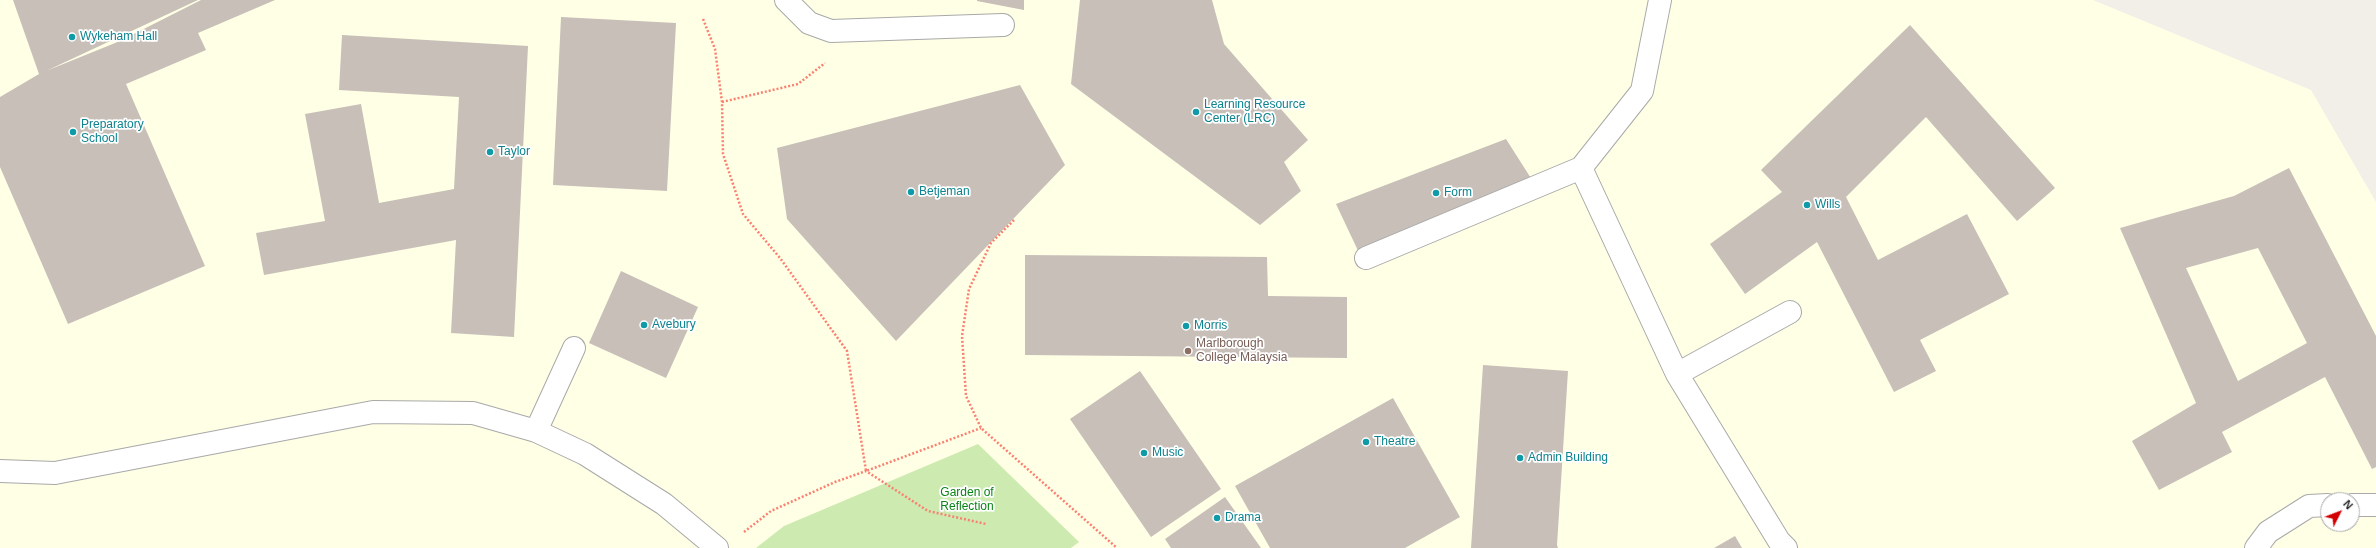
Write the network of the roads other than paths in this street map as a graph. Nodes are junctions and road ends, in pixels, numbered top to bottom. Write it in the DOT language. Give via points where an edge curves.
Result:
graph roads {
  1 [pos="786,0"];
  2 [pos="1660,0"];
  3 [pos="1003,25"];
  4 [pos="1581,168"];
  5 [pos="1366,258"];
  6 [pos="1790,312"];
  7 [pos="574,348"];
  8 [pos="1677,374"];
  9 [pos="536,431"];
  10 [pos="0,471"];
  11 [pos="2320,505"];
  12 [pos="2360,505"];
  13 [pos="2376,505"];
  14 [pos="717,548"];
  15 [pos="1786,548"];
  16 [pos="2256,548"];
  1 -- 3 [label="lane" via="808,23 831,31"];
  2 -- 4 [label="lane" via="1642,91"];
  4 -- 5 [label="lane"];
  4 -- 8 [label="lane"];
  6 -- 8 [label="lane"];
  7 -- 9 [label="lane"];
  8 -- 15 [label="lane" via="1778,541"];
  9 -- 10 [label="lane" via="473,413 373,412 55,473"];
  9 -- 14 [label="lane" via="585,454 657,500"];
  11 -- 16 [label="lane" via="2309,506 2268,532"];
  12 -- 13 [label="lane"];
}
